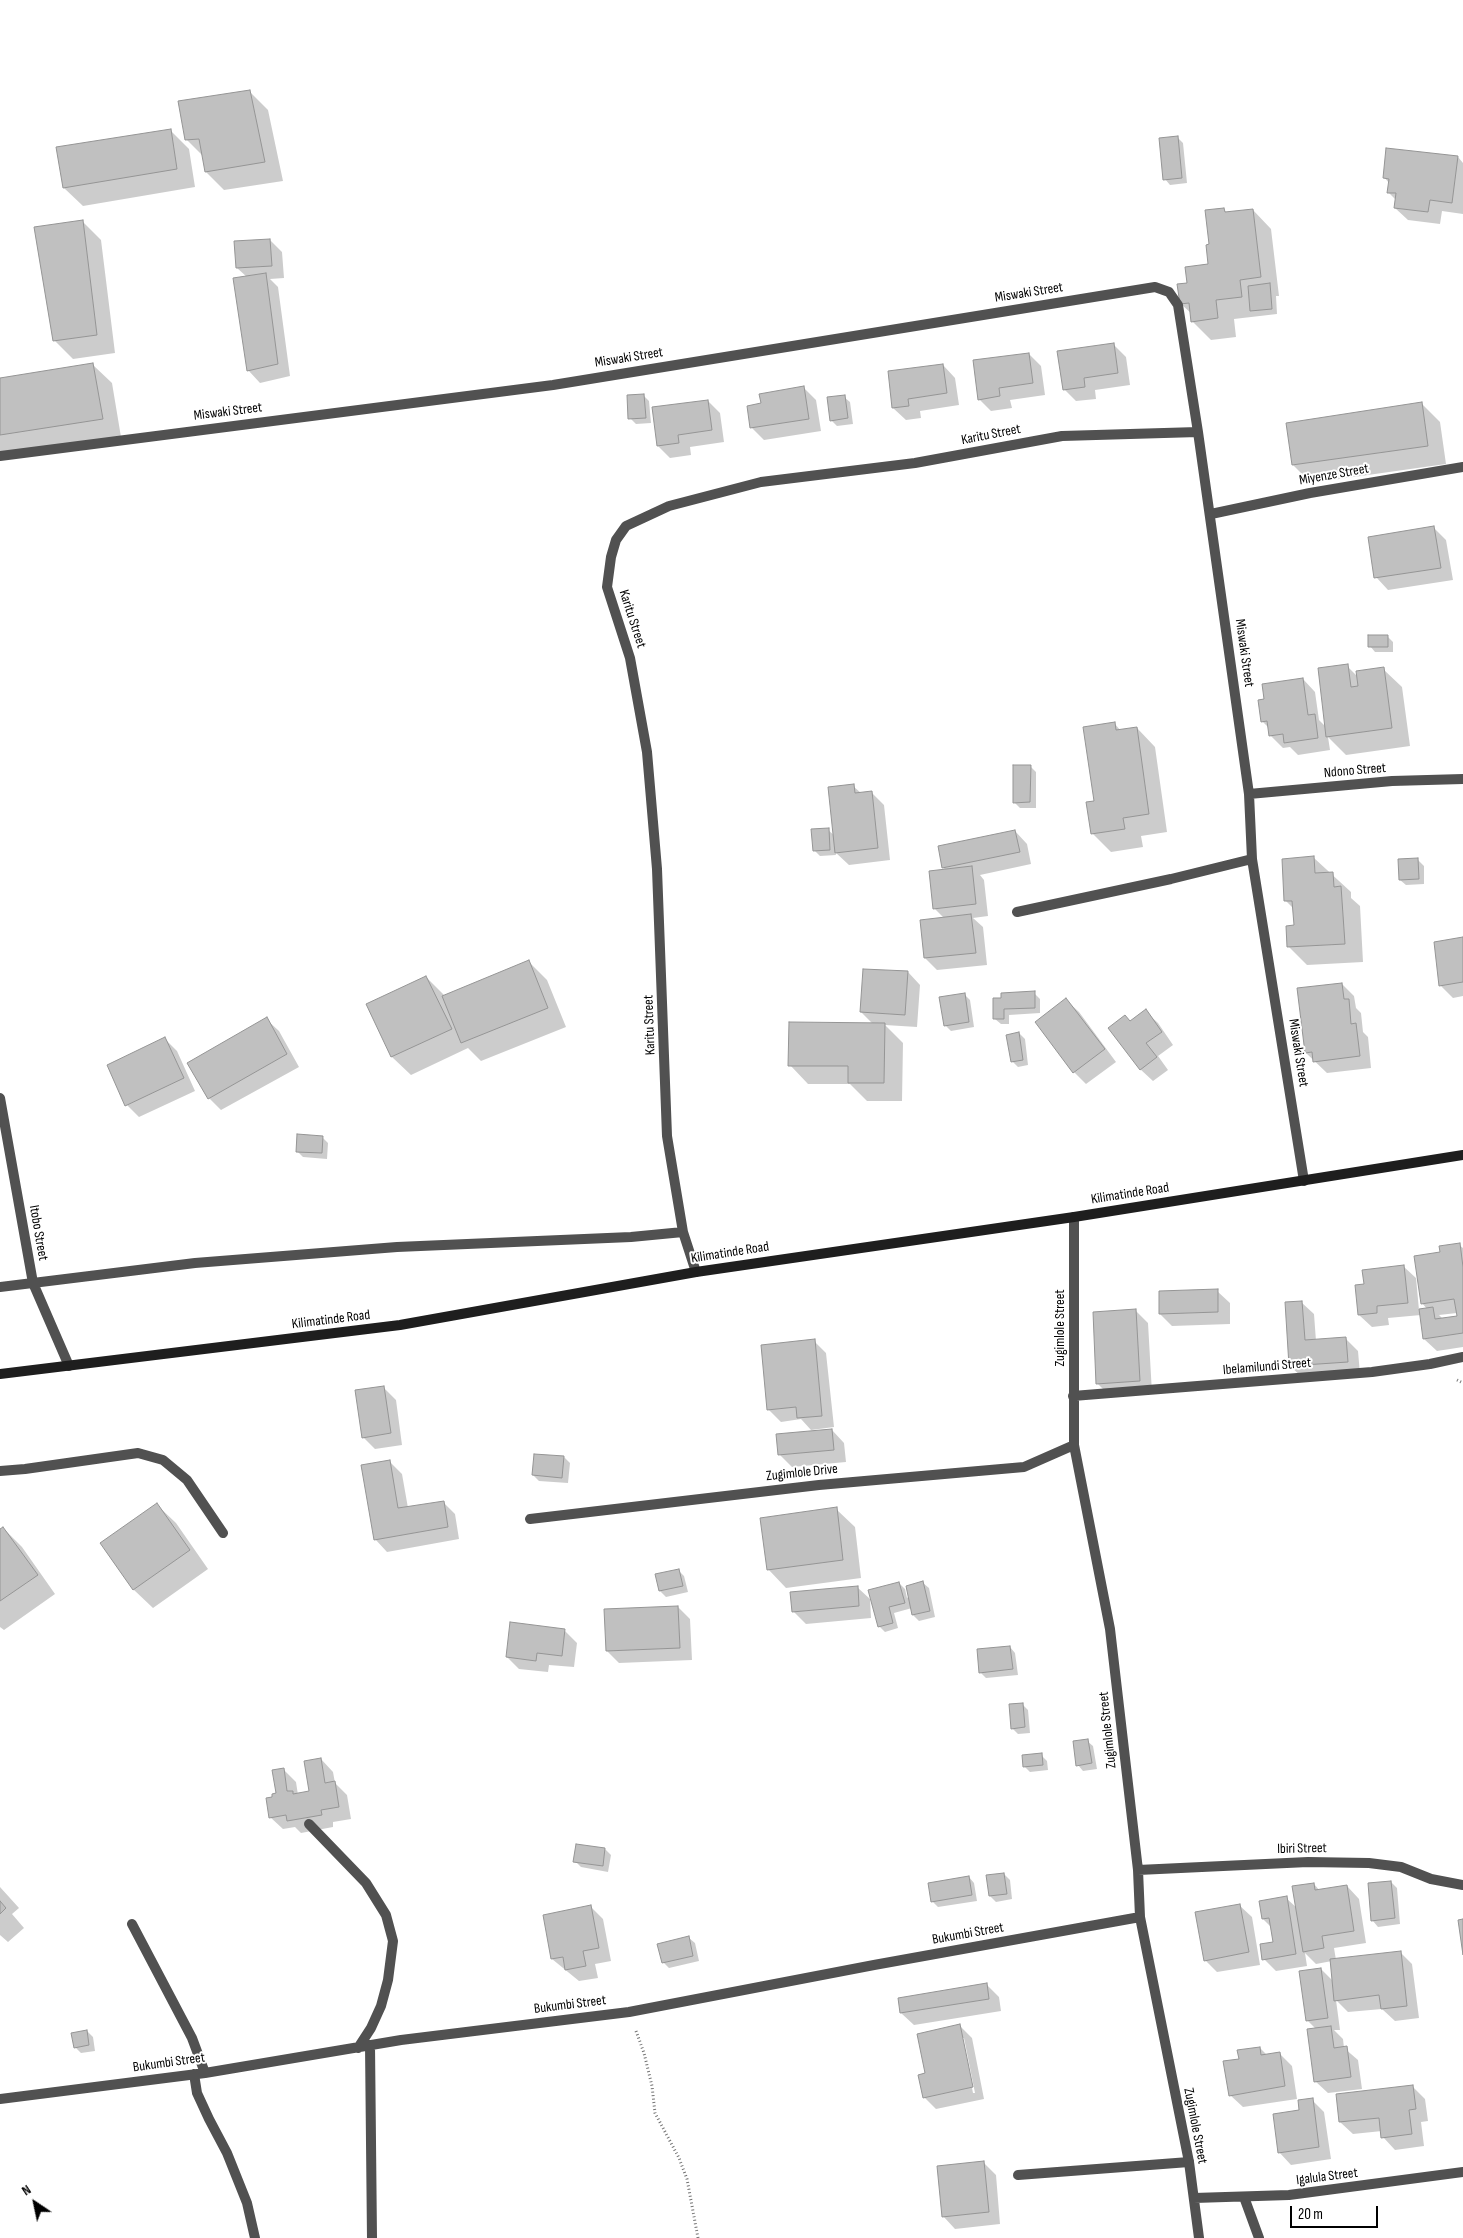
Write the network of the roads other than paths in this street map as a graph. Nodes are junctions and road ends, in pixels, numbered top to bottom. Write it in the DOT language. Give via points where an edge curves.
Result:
graph roads {
  1 [pos="1198,432"];
  2 [pos="0,456"];
  3 [pos="1463,467"];
  4 [pos="1211,514"];
  5 [pos="1463,779"];
  6 [pos="1249,794"];
  7 [pos="1252,858"];
  8 [pos="1016,912"];
  9 [pos="0,1098"];
  10 [pos="1463,1155"];
  11 [pos="1304,1181"];
  12 [pos="1074,1217"];
  13 [pos="683,1232"];
  14 [pos="696,1272"];
  15 [pos="33,1283"];
  16 [pos="0,1287"];
  17 [pos="1463,1357"];
  18 [pos="69,1366"];
  19 [pos="0,1374"];
  20 [pos="1073,1396"];
  21 [pos="1074,1445"];
  22 [pos="0,1470"];
  23 [pos="530,1519"];
  24 [pos="223,1533"];
  25 [pos="309,1824"];
  26 [pos="1138,1870"];
  27 [pos="1463,1885"];
  28 [pos="1140,1917"];
  29 [pos="132,1924"];
  30 [pos="370,2045"];
  31 [pos="358,2048"];
  32 [pos="200,2073"];
  33 [pos="0,2099"];
  34 [pos="1189,2162"];
  35 [pos="1463,2172"];
  36 [pos="1018,2175"];
  37 [pos="1244,2197"];
  38 [pos="1194,2198"];
  39 [pos="254,2238"];
  40 [pos="372,2238"];
  41 [pos="1199,2238"];
  42 [pos="1259,2238"];
  1 -- 2 [label="street, Miswaki Street" via="1178,305 1169,292 1155,286 552,385"];
  1 -- 4 [label="street, Miswaki Street"];
  1 -- 13 [label="street, Karitu Street" via="1062,436 915,463 761,482 669,506 626,526 616,540 607,587 630,658 647,752 658,869 667,1136"];
  3 -- 4 [label="street, Miyenze Street"];
  4 -- 6 [label="street, Miswaki Street"];
  5 -- 6 [label="street, Ndono Street" via="1392,781"];
  6 -- 7 [label="street, Miswaki Street"];
  7 -- 8 [label="street"];
  7 -- 11 [label="street, Miswaki Street"];
  9 -- 15 [label="street, Itobo Street"];
  10 -- 11 [label="main road, Kilimatinde Road"];
  11 -- 12 [label="main road, Kilimatinde Road"];
  12 -- 14 [label="main road, Kilimatinde Road"];
  12 -- 20 [label="street, Zugimlole Street"];
  13 -- 14 [label="street, Karitu Street"];
  13 -- 15 [label="street" via="396,1247 195,1263"];
  14 -- 18 [label="main road, Kilimatinde Road" via="400,1326"];
  15 -- 16 [label="street"];
  15 -- 18 [label="street, Itobo Street"];
  17 -- 20 [label="street, Ibelamilundi Street" via="1372,1372"];
  18 -- 19 [label="main road, Kilimatinde Road"];
  20 -- 21 [label="street, Zugimlole Street"];
  21 -- 23 [label="street, Zugimlole Drive" via="1024,1467 819,1485"];
  21 -- 26 [label="street, Zugimlole Street" via="1110,1629"];
  22 -- 24 [label="street" via="25,1470 138,1453 162,1460 187,1480"];
  25 -- 31 [label="street" via="366,1883 386,1915 393,1941 388,1980 380,2006"];
  26 -- 27 [label="street, Ibiri Street" via="1308,1862 1369,1863"];
  26 -- 28 [label="street, Zugimlole Street"];
  28 -- 30 [label="street, Bukumbi Street" via="629,2012"];
  28 -- 34 [label="street, Zugimlole Street"];
  29 -- 32 [label="street" via="192,2038"];
  30 -- 31 [label="street, Bukumbi Street"];
  30 -- 40 [label="street"];
  31 -- 32 [label="street, Bukumbi Street"];
  32 -- 33 [label="street, Bukumbi Street"];
  32 -- 39 [label="street" via="197,2093 228,2154 246,2203"];
  34 -- 36 [label="street"];
  34 -- 38 [label="street, Zugimlole Street"];
  35 -- 37 [label="street, Igalula Street" via="1289,2195"];
  37 -- 38 [label="street, Igalula Street"];
  37 -- 42 [label="street"];
  38 -- 41 [label="street, Zugimlole Street"];
}
